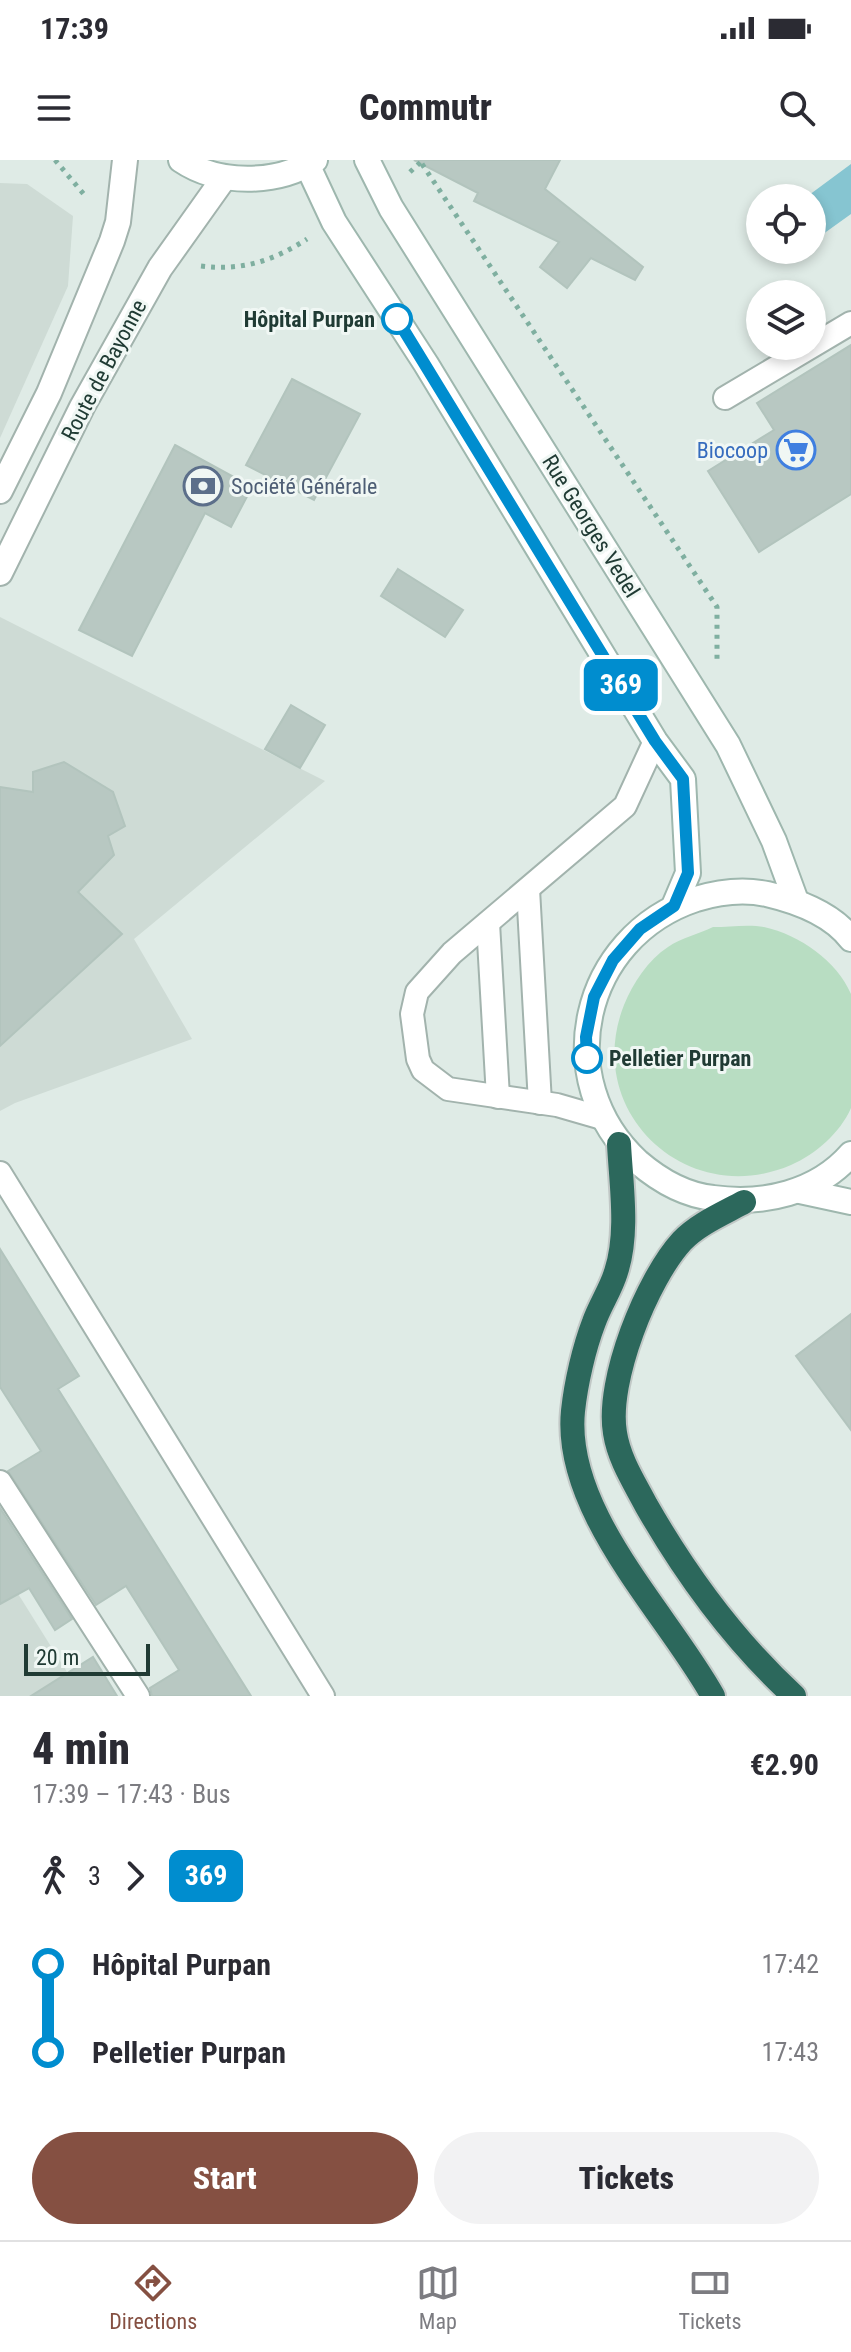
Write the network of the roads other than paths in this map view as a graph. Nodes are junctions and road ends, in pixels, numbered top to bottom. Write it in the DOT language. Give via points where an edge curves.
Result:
graph roads {
  1 [pos="125,160"];
  2 [pos="181,160"];
  3 [pos="367,160"];
  4 [pos="309,162"];
  5 [pos="224,178"];
  6 [pos="851,323"];
  7 [pos="725,398"];
  8 [pos="0,491"];
  9 [pos="0,573"];
  10 [pos="655,741"];
  11 [pos="528,889"];
  12 [pos="796,901"];
  13 [pos="674,906"];
  14 [pos="488,923"];
  15 [pos="851,939"];
  16 [pos="498,1097"];
  17 [pos="549,1104"];
  18 [pos="602,1118"];
  19 [pos="619,1144"];
  20 [pos="851,1154"];
  21 [pos="0,1173"];
  22 [pos="800,1191"];
  23 [pos="744,1202"];
  24 [pos="851,1202"];
  25 [pos="0,1482"];
  26 [pos="138,1696"];
  27 [pos="323,1696"];
  28 [pos="713,1696"];
  29 [pos="794,1696"];
  1 -- 8 [label="main road, Route de Bayonne" via="112,241 49,393"];
  2 -- 5 [label="main road"];
  3 -- 12 [label="main road, Rue Georges Vedel" via="399,221 728,745"];
  4 -- 5 [label="main road" via="261,178"];
  4 -- 10 [label="main road" via="334,222"];
  5 -- 9 [label="main road, Route de Bayonne" via="160,268 82,407"];
  6 -- 7 [label="lane"];
  10 -- 11 [label="lane" via="625,806"];
  10 -- 13 [label="main road" via="683,779 688,873"];
  11 -- 14 [label="lane"];
  11 -- 17 [label="lane" via="538,1060"];
  12 -- 13 [label="main road" via="756,892 718,892"];
  12 -- 15 [label="main road"];
  13 -- 18 [label="main road" via="640,929 613,960 594,997 586,1037 589,1079"];
  14 -- 16 [label="lane"];
  14 -- 16 [label="lane" via="417,992 412,1014 423,1070 448,1089"];
  16 -- 17 [label="lane"];
  17 -- 18 [label="lane"];
  18 -- 19 [label="main road"];
  19 -- 23 [label="main road" via="654,1176 682,1190"];
  19 -- 28 [label="highway" via="623,1212 617,1269 593,1323 576,1397 575,1452 592,1507 616,1553"];
  20 -- 22 [label="main road"];
  21 -- 27 [label="lane"];
  22 -- 23 [label="main road"];
  22 -- 24 [label="main road"];
  23 -- 29 [label="highway" via="682,1241 648,1294 627,1343 614,1431 627,1470 679,1563 760,1665"];
  25 -- 26 [label="lane"];
}
